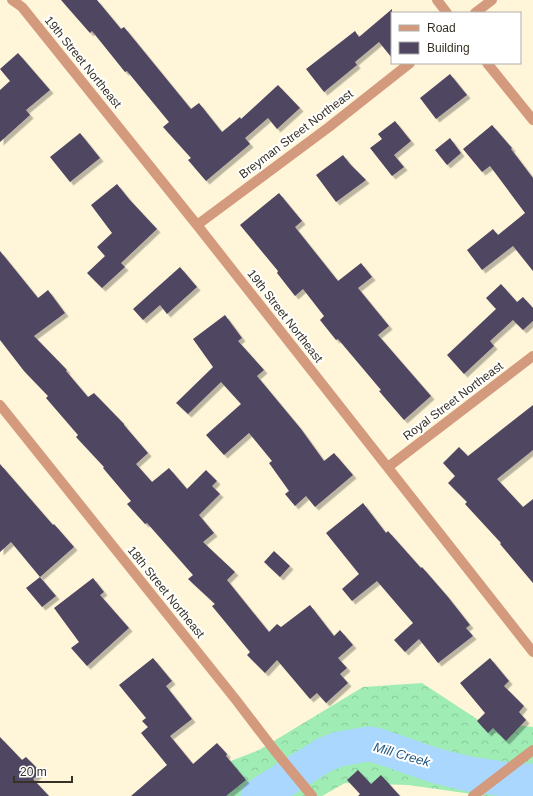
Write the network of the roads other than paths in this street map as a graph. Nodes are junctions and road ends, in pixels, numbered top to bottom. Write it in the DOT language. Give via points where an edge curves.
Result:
graph roads {
  1 [pos="12,0"];
  2 [pos="437,0"];
  3 [pos="492,0"];
  4 [pos="446,12"];
  5 [pos="476,12"];
  6 [pos="409,64"];
  7 [pos="488,64"];
  8 [pos="533,120"];
  9 [pos="197,225"];
  10 [pos="533,356"];
  11 [pos="0,405"];
  12 [pos="388,467"];
  13 [pos="533,652"];
  14 [pos="530,753"];
  15 [pos="474,795"];
  16 [pos="312,796"];
  1 -- 9 [label="street, 19th Street Northeast" via="22,7"];
  2 -- 4 [label="street"];
  3 -- 5 [label="street"];
  6 -- 9 [label="street, Breyman Street Northeast"];
  7 -- 8 [label="street"];
  9 -- 12 [label="street, 19th Street Northeast"];
  10 -- 12 [label="street, Royal Street Northeast"];
  11 -- 16 [label="street, 18th Street Northeast"];
  12 -- 13 [label="street, 19th Street Northeast"];
  14 -- 15 [label="street"];
}
